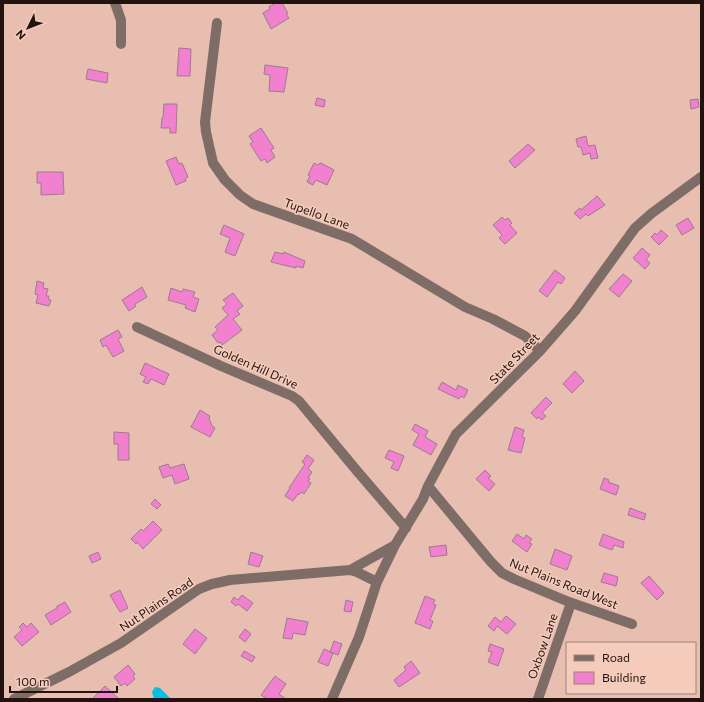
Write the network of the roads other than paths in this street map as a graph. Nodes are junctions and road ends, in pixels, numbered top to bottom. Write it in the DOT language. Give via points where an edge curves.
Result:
graph roads {
  1 [pos="115,3"];
  2 [pos="217,23"];
  3 [pos="121,44"];
  4 [pos="701,178"];
  5 [pos="138,327"];
  6 [pos="540,351"];
  7 [pos="428,486"];
  8 [pos="406,528"];
  9 [pos="395,545"];
  10 [pos="350,570"];
  11 [pos="377,582"];
  12 [pos="571,602"];
  13 [pos="632,624"];
  14 [pos="14,699"];
  15 [pos="332,699"];
  16 [pos="538,699"];
  1 -- 3 [label="street" via="121,20"];
  2 -- 6 [label="street, Tupello Lane" via="206,132 214,163 232,188 253,204 352,239 465,307 525,336"];
  4 -- 6 [label="street, State Street" via="635,228 575,311"];
  5 -- 8 [label="street, Golden Hill Drive" via="299,401"];
  6 -- 7 [label="street, State Street" via="456,434"];
  7 -- 8 [label="street, State Street"];
  7 -- 12 [label="street, Nut Plains Road West" via="502,572"];
  8 -- 9 [label="street, State Street"];
  9 -- 10 [label="street, Nut Plains Road"];
  9 -- 11 [label="street, State Street"];
  10 -- 11 [label="street, Nut Plains Road"];
  10 -- 14 [label="street, Nut Plains Road" via="212,584 199,589 121,643"];
  11 -- 15 [label="street, State Street" via="359,637"];
  12 -- 13 [label="street, Nut Plains Road West"];
  12 -- 16 [label="street, Oxbow Lane"];
}
